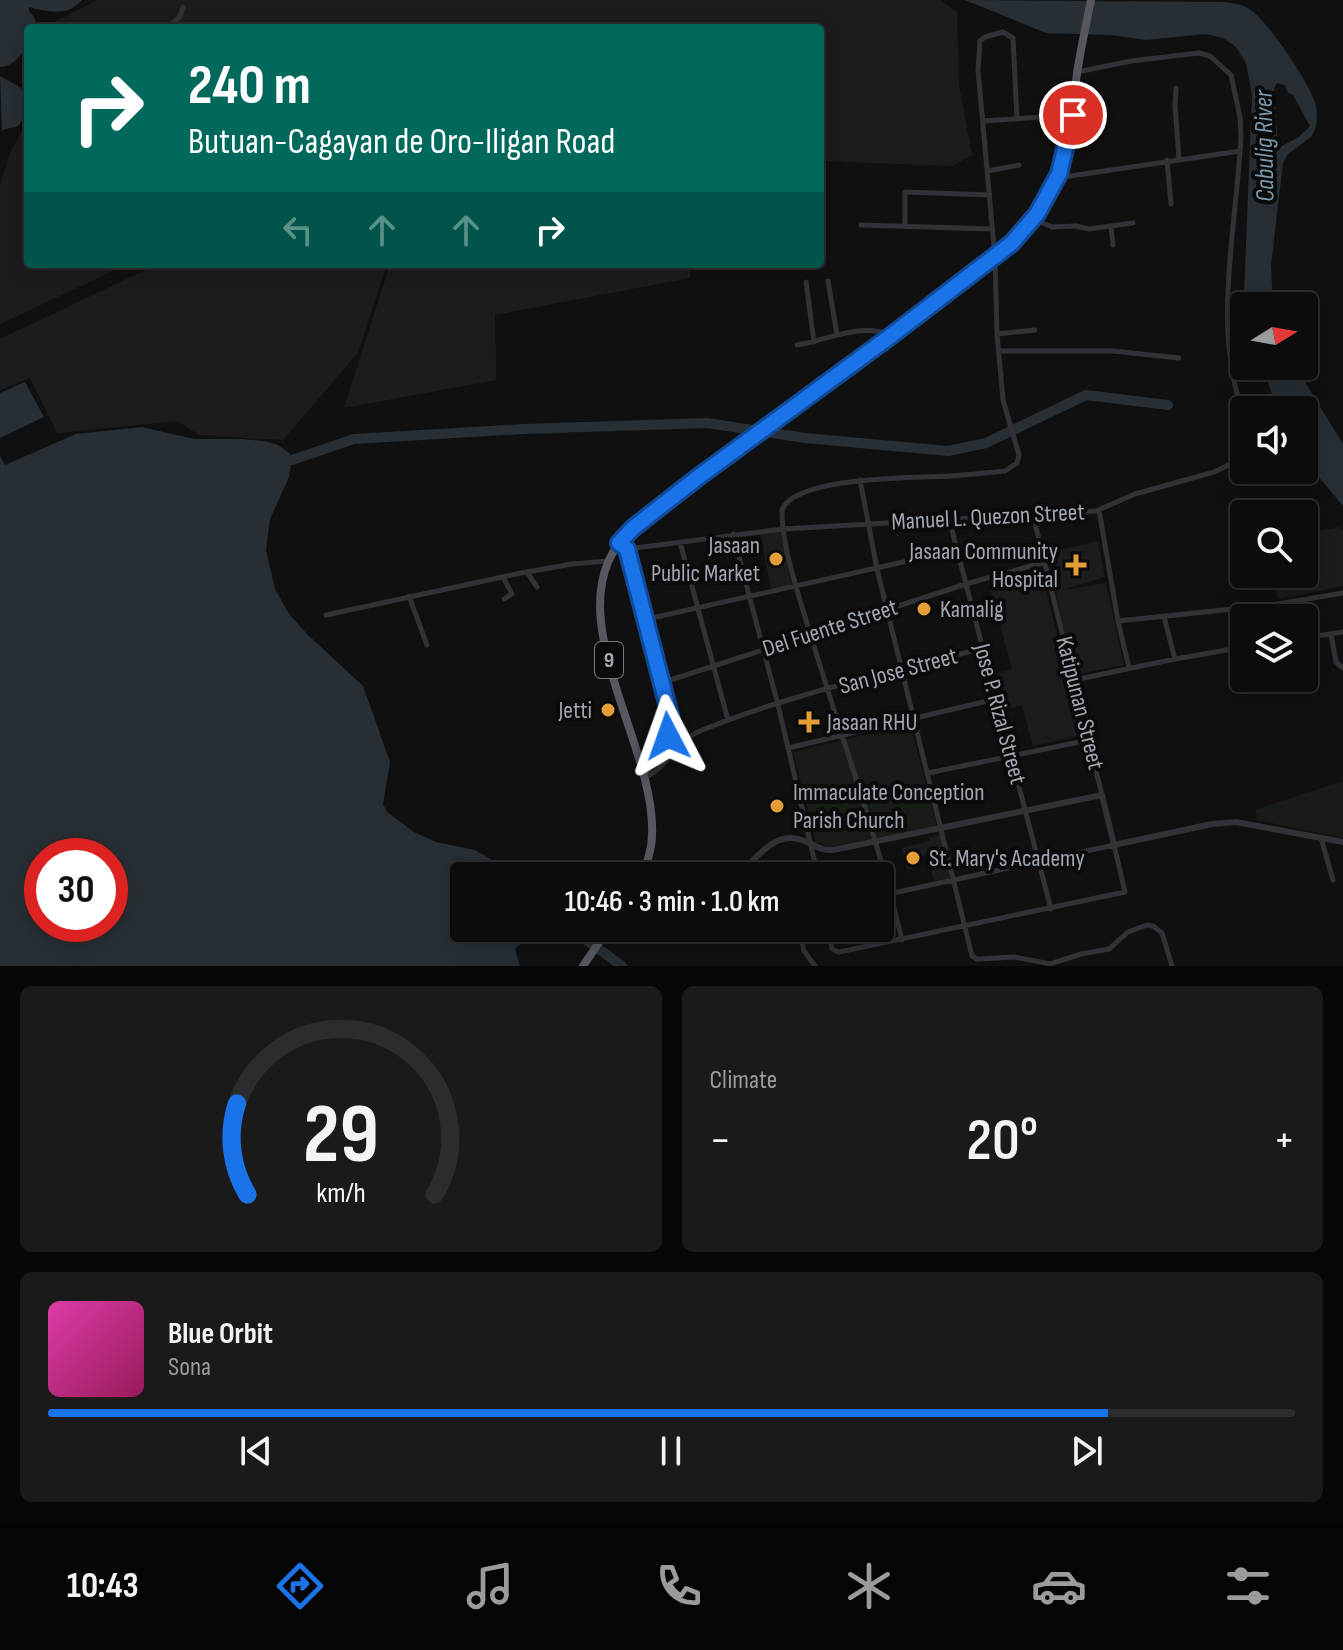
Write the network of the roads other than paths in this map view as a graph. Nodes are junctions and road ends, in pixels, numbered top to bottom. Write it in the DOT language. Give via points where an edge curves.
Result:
graph roads {
  1 [pos="1091,0"];
  2 [pos="183,7"];
  3 [pos="172,24"];
  4 [pos="1078,68"];
  5 [pos="1176,88"];
  6 [pos="1073,115"];
  7 [pos="1017,119"];
  8 [pos="984,121"];
  9 [pos="1240,151"];
  10 [pos="1179,159"];
  11 [pos="1167,160"];
  12 [pos="1019,165"];
  13 [pos="988,171"];
  14 [pos="1057,178"];
  15 [pos="990,195"];
  16 [pos="1171,204"];
  17 [pos="1033,219"];
  18 [pos="1133,223"];
  19 [pos="861,225"];
  20 [pos="905,226"];
  21 [pos="1111,226"];
  22 [pos="992,229"];
  23 [pos="1113,245"];
  24 [pos="995,258"];
  25 [pos="828,281"];
  26 [pos="806,282"];
  27 [pos="1035,330"];
  28 [pos="997,334"];
  29 [pos="837,335"];
  30 [pos="892,335"];
  31 [pos="814,342"];
  32 [pos="797,345"];
  33 [pos="999,351"];
  34 [pos="1179,358"];
  35 [pos="1237,396"];
  36 [pos="1230,464"];
  37 [pos="860,480"];
  38 [pos="1099,510"];
  39 [pos="1033,515"];
  40 [pos="949,519"];
  41 [pos="867,523"];
  42 [pos="783,529"];
  43 [pos="733,534"];
  44 [pos="680,542"];
  45 [pos="619,543"];
  46 [pos="627,549"];
  47 [pos="957,550"];
  48 [pos="608,561"];
  49 [pos="1045,562"];
  50 [pos="877,569"];
  51 [pos="527,572"];
  52 [pos="503,577"];
  53 [pos="966,584"];
  54 [pos="797,586"];
  55 [pos="537,587"];
  56 [pos="1343,593"];
  57 [pos="409,596"];
  58 [pos="748,596"];
  59 [pos="504,599"];
  60 [pos="696,608"];
  61 [pos="887,610"];
  62 [pos="326,615"];
  63 [pos="1164,617"];
  64 [pos="643,620"];
  65 [pos="1118,621"];
  66 [pos="1343,632"];
  67 [pos="811,634"];
  68 [pos="1331,634"];
  69 [pos="1318,636"];
  70 [pos="427,645"];
  71 [pos="983,648"];
  72 [pos="764,649"];
  73 [pos="1230,649"];
  74 [pos="1175,659"];
  75 [pos="712,666"];
  76 [pos="1129,668"];
  77 [pos="1343,668"];
  78 [pos="902,670"];
  79 [pos="1074,680"];
  80 [pos="661,683"];
  81 [pos="827,690"];
  82 [pos="996,699"];
  83 [pos="778,705"];
  84 [pos="913,719"];
  85 [pos="728,720"];
  86 [pos="841,736"];
  87 [pos="1089,740"];
  88 [pos="788,748"];
  89 [pos="1011,755"];
  90 [pos="639,758"];
  91 [pos="655,761"];
  92 [pos="928,773"];
  93 [pos="645,777"];
  94 [pos="1102,795"];
  95 [pos="1025,812"];
  96 [pos="942,829"];
  97 [pos="1321,838"];
  98 [pos="1343,842"];
  99 [pos="877,843"];
  100 [pos="812,845"];
  101 [pos="1114,845"];
  102 [pos="647,862"];
  103 [pos="752,862"];
  104 [pos="815,862"];
  105 [pos="882,862"];
  106 [pos="1039,862"];
  107 [pos="955,880"];
  108 [pos="1333,880"];
  109 [pos="894,893"];
  110 [pos="894,907"];
  111 [pos="1051,909"];
  112 [pos="965,927"];
  113 [pos="902,940"];
  114 [pos="894,941"];
  115 [pos="599,942"];
  116 [pos="802,942"];
  117 [pos="832,942"];
  118 [pos="891,942"];
  119 [pos="583,966"];
  120 [pos="815,966"];
  121 [pos="1172,966"];
  1 -- 4 [label="highway, 9"];
  2 -- 3 [label="street"];
  4 -- 6 [label="highway, 9"];
  4 -- 9 [label="street" via="1210,56 1231,75"];
  5 -- 10 [label="street"];
  6 -- 7 [label="street"];
  6 -- 14 [label="highway, 9"];
  7 -- 8 [label="street"];
  7 -- 8 [label="street" via="1015,44 1003,32 980,41"];
  8 -- 13 [label="street"];
  9 -- 10 [label="street"];
  9 -- 35 [label="street" via="1228,336"];
  10 -- 11 [label="street"];
  11 -- 14 [label="street"];
  11 -- 16 [label="street"];
  12 -- 13 [label="street"];
  13 -- 15 [label="street"];
  14 -- 17 [label="highway, 9"];
  15 -- 20 [label="street" via="905,192"];
  15 -- 22 [label="street"];
  17 -- 21 [label="street" via="1052,227"];
  17 -- 24 [label="highway, 9"];
  18 -- 21 [label="street"];
  19 -- 20 [label="street"];
  20 -- 22 [label="street"];
  21 -- 23 [label="street"];
  22 -- 24 [label="street"];
  24 -- 28 [label="street"];
  24 -- 30 [label="highway, 9"];
  25 -- 29 [label="street"];
  26 -- 31 [label="street"];
  27 -- 28 [label="street"];
  28 -- 33 [label="street"];
  29 -- 30 [label="street" via="874,329"];
  29 -- 31 [label="street"];
  30 -- 45 [label="highway, 9" via="697,478"];
  31 -- 32 [label="street"];
  33 -- 34 [label="street" via="1113,351"];
  33 -- 37 [label="street" via="1003,400 1019,459 1015,467"];
  36 -- 38 [label="street, Manuel L. Quezon Street"];
  37 -- 41 [label="street"];
  37 -- 42 [label="street" via="789,499 782,510"];
  38 -- 39 [label="street, Manuel L. Quezon Street"];
  38 -- 65 [label="street"];
  39 -- 40 [label="street, Manuel L. Quezon Street"];
  39 -- 49 [label="street, Katipunan Street"];
  40 -- 41 [label="street, Manuel L. Quezon Street"];
  40 -- 47 [label="street, Jose P. Rizal Street"];
  41 -- 42 [label="street, Manuel L. Quezon Street"];
  41 -- 50 [label="street"];
  42 -- 43 [label="street, Manuel L. Quezon Street"];
  42 -- 54 [label="street"];
  43 -- 44 [label="street, Manuel L. Quezon Street"];
  43 -- 58 [label="street"];
  44 -- 46 [label="street, Manuel L. Quezon Street"];
  44 -- 60 [label="street"];
  45 -- 46 [label="street"];
  45 -- 48 [label="highway, 9"];
  46 -- 64 [label="street"];
  47 -- 50 [label="street"];
  47 -- 53 [label="street, Jose P. Rizal Street"];
  48 -- 51 [label="street"];
  48 -- 90 [label="highway, 9" via="600,592 601,625"];
  49 -- 53 [label="street, Del Fuente Street"];
  49 -- 79 [label="street, Katipunan Street"];
  50 -- 54 [label="street"];
  50 -- 61 [label="street"];
  51 -- 52 [label="street"];
  51 -- 55 [label="street"];
  52 -- 57 [label="street"];
  52 -- 59 [label="street" via="512,591"];
  53 -- 61 [label="street, Del Fuente Street"];
  53 -- 71 [label="street, Jose P. Rizal Street"];
  54 -- 58 [label="street"];
  54 -- 67 [label="street"];
  56 -- 63 [label="street"];
  57 -- 62 [label="street"];
  57 -- 70 [label="street"];
  58 -- 60 [label="street"];
  58 -- 72 [label="street"];
  60 -- 64 [label="street"];
  60 -- 75 [label="street"];
  61 -- 67 [label="street, Del Fuente Street"];
  61 -- 78 [label="street"];
  63 -- 65 [label="street"];
  63 -- 74 [label="street"];
  64 -- 80 [label="street"];
  65 -- 76 [label="street"];
  66 -- 68 [label="street"];
  67 -- 72 [label="street, Del Fuente Street"];
  67 -- 81 [label="street"];
  68 -- 69 [label="street"];
  68 -- 77 [label="street" via="1336,662"];
  71 -- 78 [label="street, San Jose Street"];
  71 -- 82 [label="street, Jose P. Rizal Street"];
  72 -- 75 [label="street, Del Fuente Street"];
  72 -- 83 [label="street"];
  73 -- 74 [label="street"];
  74 -- 76 [label="street"];
  75 -- 80 [label="street, Del Fuente Street"];
  75 -- 85 [label="street"];
  76 -- 79 [label="street"];
  78 -- 81 [label="street, San Jose Street"];
  78 -- 84 [label="street"];
  79 -- 87 [label="street, Katipunan Street"];
  80 -- 91 [label="street" via="670,725"];
  81 -- 83 [label="street, San Jose Street"];
  81 -- 86 [label="street"];
  82 -- 84 [label="street"];
  82 -- 89 [label="street, Jose P. Rizal Street"];
  83 -- 85 [label="street, San Jose Street"];
  83 -- 88 [label="street"];
  84 -- 86 [label="street"];
  84 -- 92 [label="street"];
  85 -- 93 [label="street, San Jose Street" via="686,739"];
  86 -- 88 [label="street"];
  86 -- 99 [label="street"];
  87 -- 89 [label="street"];
  87 -- 94 [label="street, Katipunan Street"];
  88 -- 100 [label="street"];
  89 -- 92 [label="street"];
  89 -- 95 [label="street, Jose P. Rizal Street"];
  90 -- 91 [label="street"];
  90 -- 93 [label="highway, 9"];
  91 -- 93 [label="street"];
  92 -- 96 [label="street"];
  93 -- 102 [label="highway, 9" via="653,833"];
  94 -- 95 [label="street"];
  94 -- 101 [label="street, Katipunan Street"];
  95 -- 96 [label="street"];
  95 -- 106 [label="street, Jose P. Rizal Street"];
  96 -- 99 [label="street"];
  96 -- 107 [label="street"];
  97 -- 98 [label="street"];
  97 -- 101 [label="street" via="1236,822"];
  97 -- 108 [label="street"];
  99 -- 100 [label="street" via="833,850"];
  99 -- 105 [label="street"];
  100 -- 103 [label="street" via="799,839 774,841"];
  100 -- 104 [label="street"];
  101 -- 106 [label="street"];
  101 -- 111 [label="street, Katipunan Street" via="1125,892"];
  106 -- 107 [label="street"];
  106 -- 111 [label="street, Jose P. Rizal Street"];
  107 -- 109 [label="street"];
  107 -- 112 [label="street"];
  110 -- 113 [label="street"];
  111 -- 112 [label="street"];
  112 -- 113 [label="street"];
  112 -- 121 [label="street" via="970,952 977,959 1015,957 1050,964 1109,949 1134,928 1153,926 1166,940"];
  113 -- 114 [label="street"];
  115 -- 119 [label="highway"];
  116 -- 120 [label="street"];
  117 -- 118 [label="street" via="834,952"];
}
